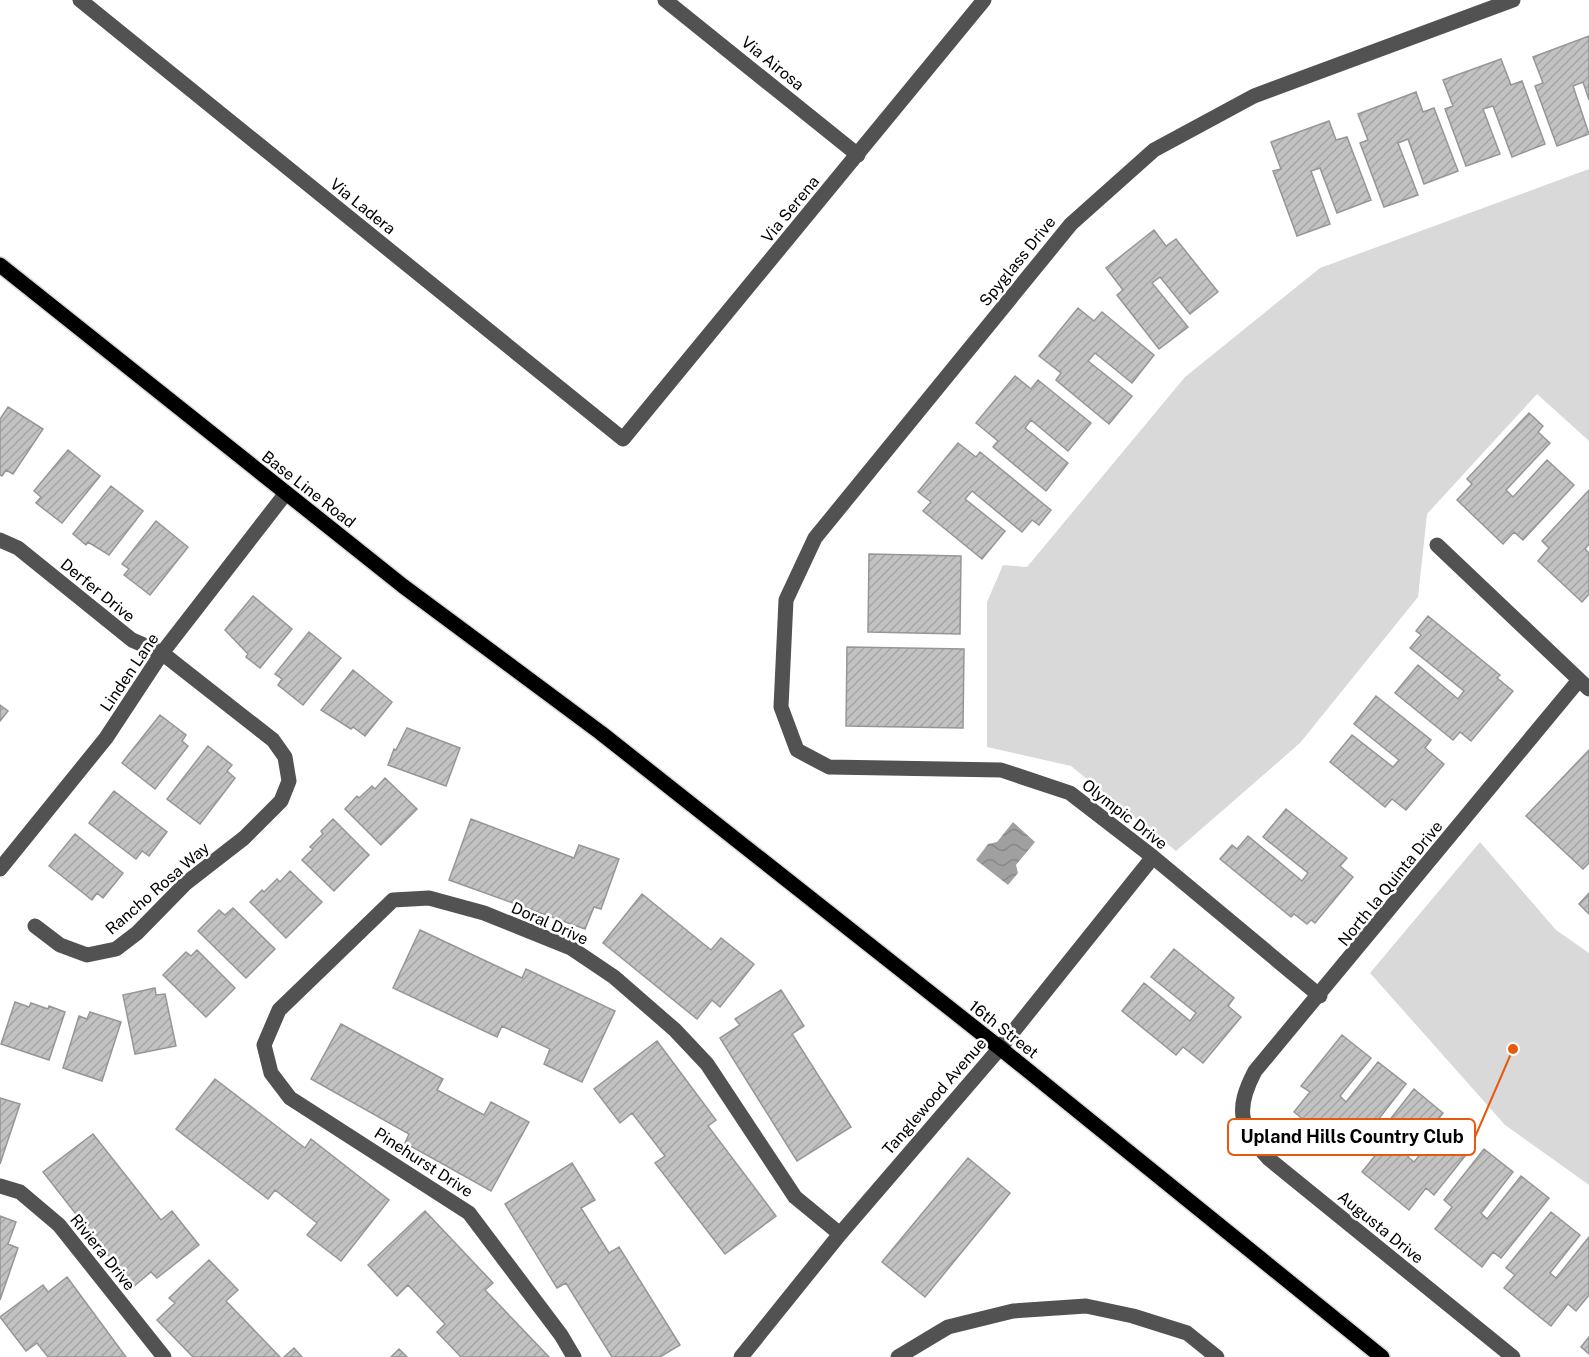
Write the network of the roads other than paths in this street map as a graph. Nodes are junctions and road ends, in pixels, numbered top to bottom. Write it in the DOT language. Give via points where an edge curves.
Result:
graph roads {
  1 [pos="80,0"];
  2 [pos="665,0"];
  3 [pos="984,0"];
  4 [pos="1513,0"];
  5 [pos="858,155"];
  6 [pos="0,265"];
  7 [pos="623,439"];
  8 [pos="285,493"];
  9 [pos="0,540"];
  10 [pos="1437,545"];
  11 [pos="162,653"];
  12 [pos="1584,685"];
  13 [pos="601,733"];
  14 [pos="797,750"];
  15 [pos="285,758"];
  16 [pos="1153,857"];
  17 [pos="0,869"];
  18 [pos="34,926"];
  19 [pos="1320,996"];
  20 [pos="264,1045"];
  21 [pos="1000,1048"];
  22 [pos="1241,1114"];
  23 [pos="0,1186"];
  24 [pos="840,1234"];
  25 [pos="164,1357"];
  26 [pos="574,1357"];
  27 [pos="741,1357"];
  28 [pos="898,1357"];
  29 [pos="1217,1357"];
  30 [pos="1382,1357"];
  31 [pos="1513,1357"];
  1 -- 7 [label="street, Via Ladera"];
  2 -- 5 [label="street, Via Airosa"];
  3 -- 5 [label="street, Via Serena"];
  4 -- 14 [label="street, Spyglass Drive" via="1254,96 1154,150 1071,224 815,537 786,600 781,707"];
  5 -- 7 [label="street, Via Serena"];
  6 -- 8 [label="main road, Base Line Road"];
  8 -- 11 [label="street, Linden Lane"];
  8 -- 13 [label="main road, Base Line Road"];
  9 -- 11 [label="street, Derfer Drive" via="18,548 132,640"];
  10 -- 12 [label="street"];
  11 -- 15 [label="street, Derfer Drive" via="273,740"];
  11 -- 17 [label="street, Linden Lane" via="106,738"];
  12 -- 19 [label="street, North la Quinta Drive"];
  13 -- 21 [label="main road, 16th Street"];
  14 -- 16 [label="street, Olympic Drive" via="830,767 1001,770 1070,793"];
  15 -- 18 [label="street, Rancho Rosa Way" via="289,781 281,801 116,949 87,955 60,945"];
  16 -- 19 [label="street, Olympic Drive"];
  16 -- 21 [label="street, Tanglewood Avenue"];
  19 -- 22 [label="street, North la Quinta Drive" via="1255,1071 1245,1090"];
  20 -- 24 [label="street, Doral Drive" via="279,1010 393,900 429,898 484,913 571,948 614,977 675,1030 707,1064 795,1197"];
  20 -- 26 [label="street, Pinehurst Drive" via="271,1073 290,1098 469,1213"];
  21 -- 24 [label="street, Tanglewood Avenue"];
  21 -- 30 [label="main road, 16th Street"];
  22 -- 31 [label="street, Augusta Drive" via="1248,1136 1269,1159"];
  23 -- 25 [label="street, Riviera Drive" via="20,1192 59,1225"];
  24 -- 27 [label="street, Tanglewood Avenue"];
  28 -- 29 [label="street" via="948,1327 1013,1311 1086,1306 1187,1333"];
}
